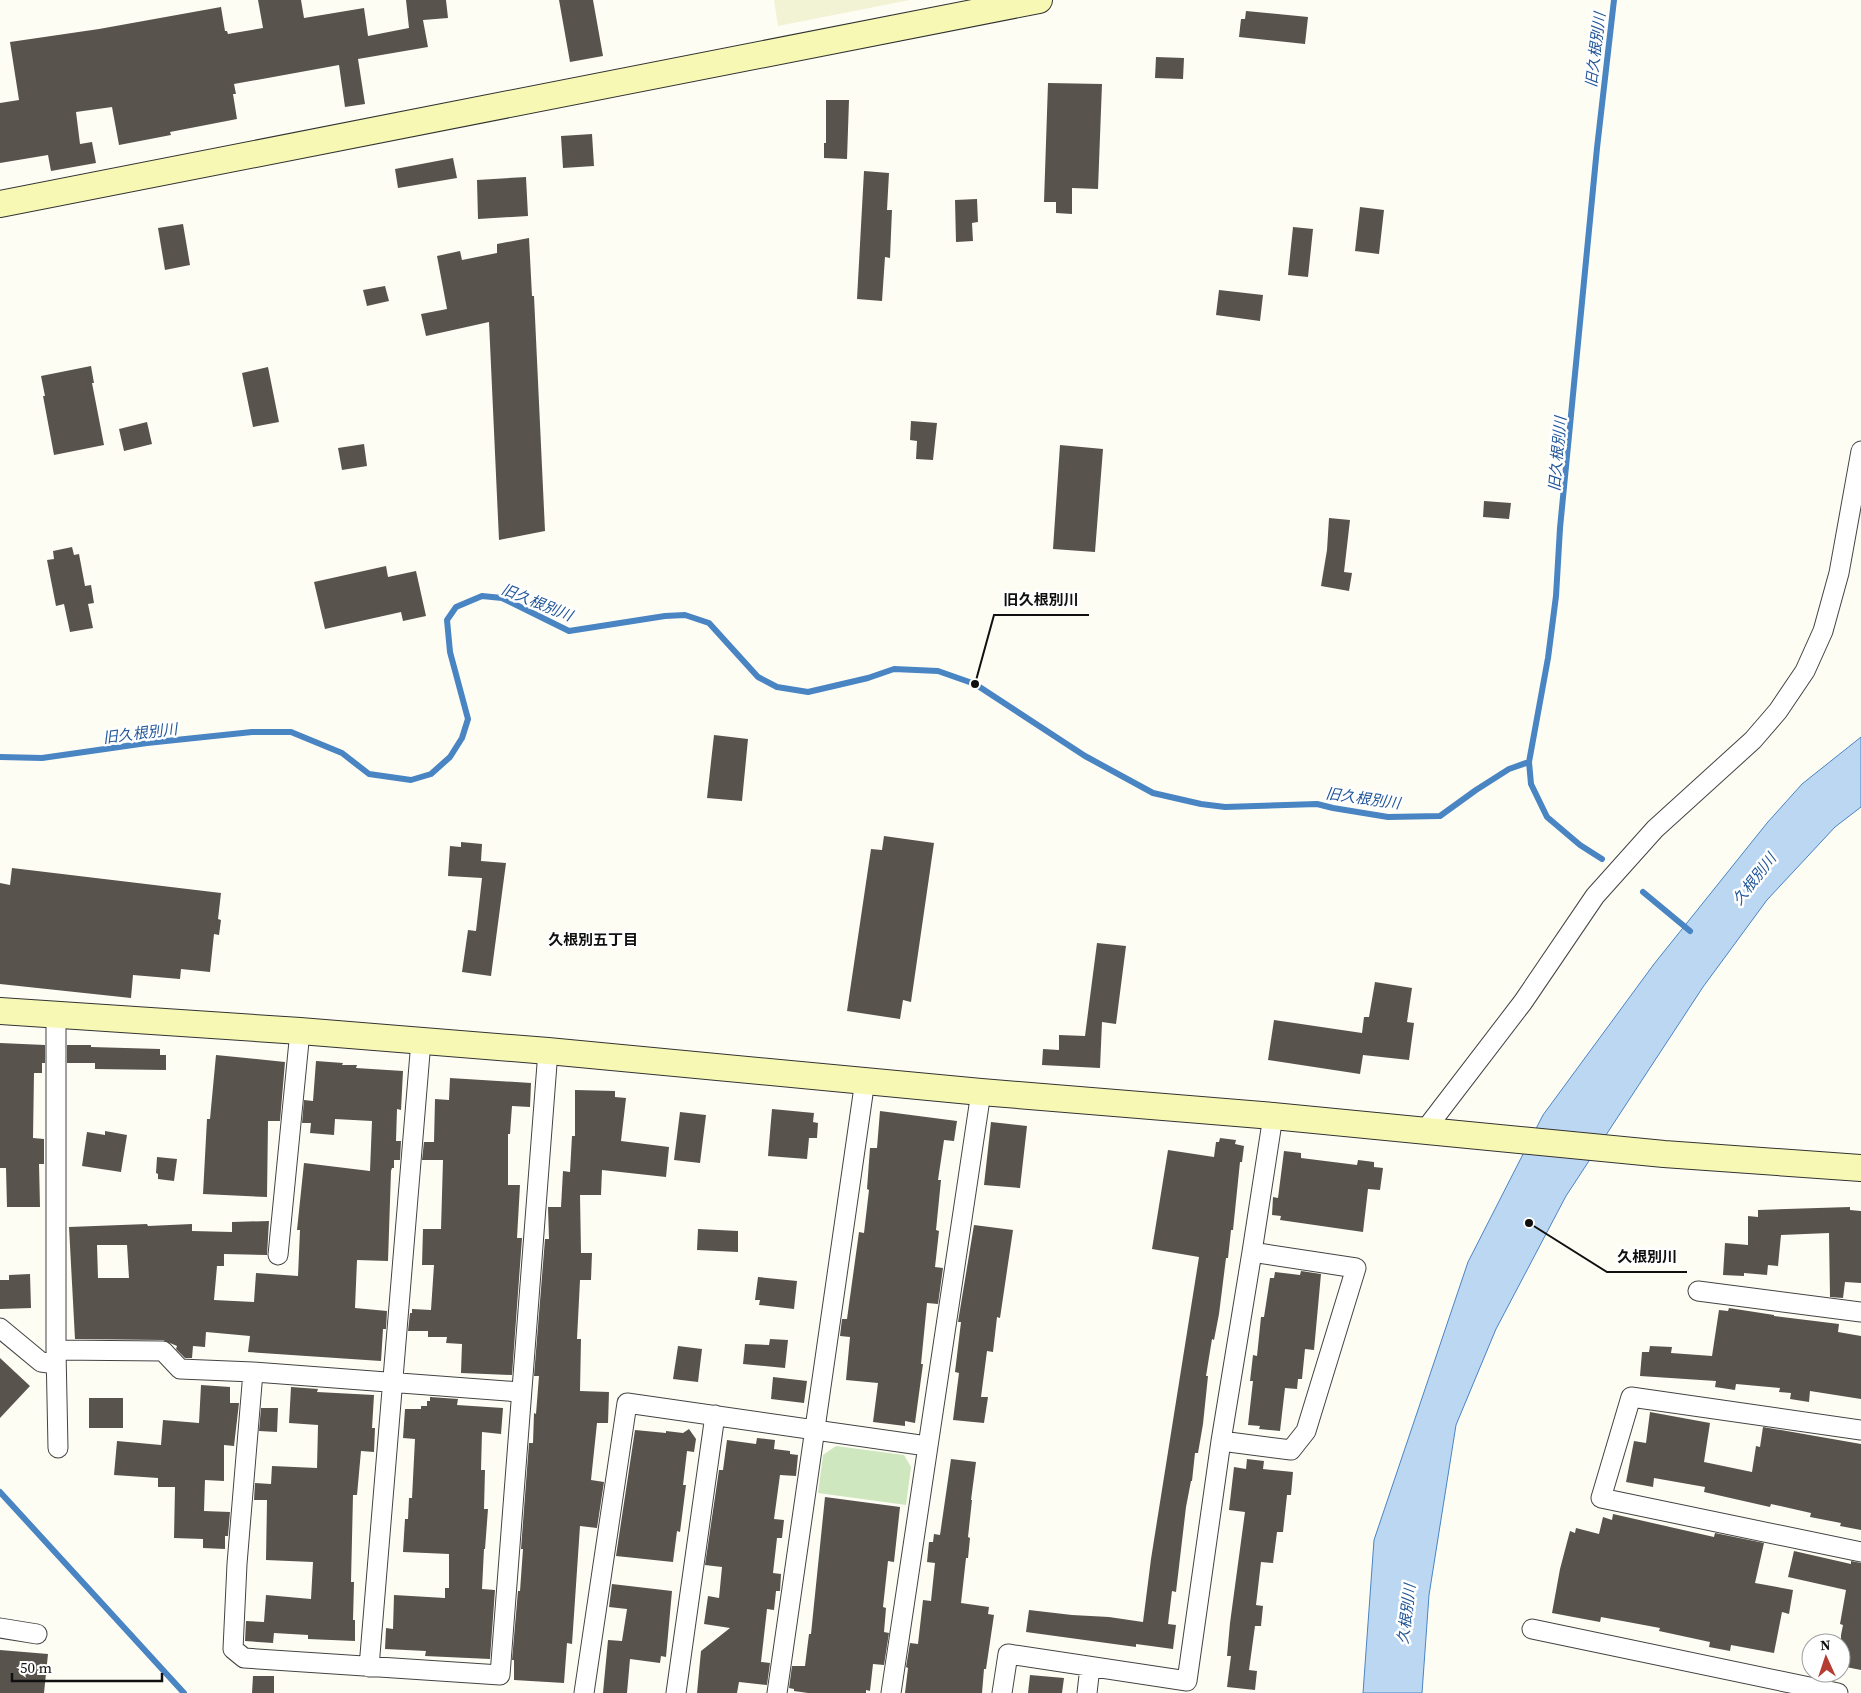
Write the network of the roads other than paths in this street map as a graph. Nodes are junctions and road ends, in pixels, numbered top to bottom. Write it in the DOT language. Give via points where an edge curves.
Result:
graph roads {
  1 [pos="1039,0"];
  2 [pos="0,204"];
  3 [pos="1861,451"];
  4 [pos="0,1011"];
  5 [pos="56,1014"];
  6 [pos="300,1031"];
  7 [pos="421,1041"];
  8 [pos="548,1051"];
  9 [pos="865,1080"];
  10 [pos="981,1092"];
  11 [pos="1273,1116"];
  12 [pos="1425,1130"];
  13 [pos="1861,1168"];
  14 [pos="1252,1252"];
  15 [pos="278,1255"];
  16 [pos="1698,1291"];
  17 [pos="1861,1312"];
  18 [pos="0,1328"];
  19 [pos="56,1357"];
  20 [pos="253,1372"];
  21 [pos="394,1382"];
  22 [pos="520,1392"];
  23 [pos="715,1415"];
  24 [pos="814,1430"];
  25 [pos="1861,1430"];
  26 [pos="1221,1441"];
  27 [pos="927,1446"];
  28 [pos="58,1448"];
  29 [pos="1861,1552"];
  30 [pos="0,1628"];
  31 [pos="1532,1630"];
  32 [pos="37,1634"];
  33 [pos="369,1667"];
  34 [pos="1090,1667"];
  35 [pos="584,1693"];
  36 [pos="676,1693"];
  37 [pos="777,1693"];
  38 [pos="891,1693"];
  39 [pos="1002,1693"];
  40 [pos="1087,1693"];
  41 [pos="1838,1693"];
  1 -- 2 [label="street"];
  3 -- 12 [label="street" via="1839,573 1823,631 1805,671 1778,711 1753,740 1655,829 1595,896 1523,1002"];
  4 -- 5 [label="street"];
  5 -- 6 [label="street"];
  5 -- 19 [label="street"];
  6 -- 7 [label="street"];
  6 -- 15 [label="street"];
  7 -- 8 [label="street"];
  7 -- 21 [label="street"];
  8 -- 9 [label="street"];
  8 -- 22 [label="street"];
  9 -- 10 [label="street"];
  9 -- 24 [label="street"];
  10 -- 11 [label="street"];
  10 -- 27 [label="street"];
  11 -- 12 [label="street"];
  11 -- 14 [label="street"];
  12 -- 13 [label="street" via="1664,1154"];
  14 -- 26 [label="street"];
  14 -- 26 [label="street" via="1356,1268 1306,1431 1291,1450"];
  16 -- 17 [label="street"];
  18 -- 19 [label="street" via="41,1362"];
  19 -- 20 [label="street" via="163,1351 180,1369"];
  19 -- 28 [label="street"];
  20 -- 21 [label="street"];
  20 -- 33 [label="street" via="233,1649 244,1658"];
  21 -- 22 [label="street"];
  21 -- 33 [label="street"];
  22 -- 33 [label="street" via="500,1674"];
  23 -- 24 [label="street"];
  23 -- 35 [label="street" via="628,1403"];
  23 -- 36 [label="street"];
  24 -- 27 [label="street"];
  24 -- 37 [label="street"];
  25 -- 29 [label="street" via="1632,1397 1601,1498"];
  26 -- 34 [label="street" via="1188,1681"];
  27 -- 38 [label="street"];
  30 -- 32 [label="street"];
  31 -- 41 [label="street"];
  34 -- 39 [label="street" via="1008,1654"];
  34 -- 40 [label="street"];
}
